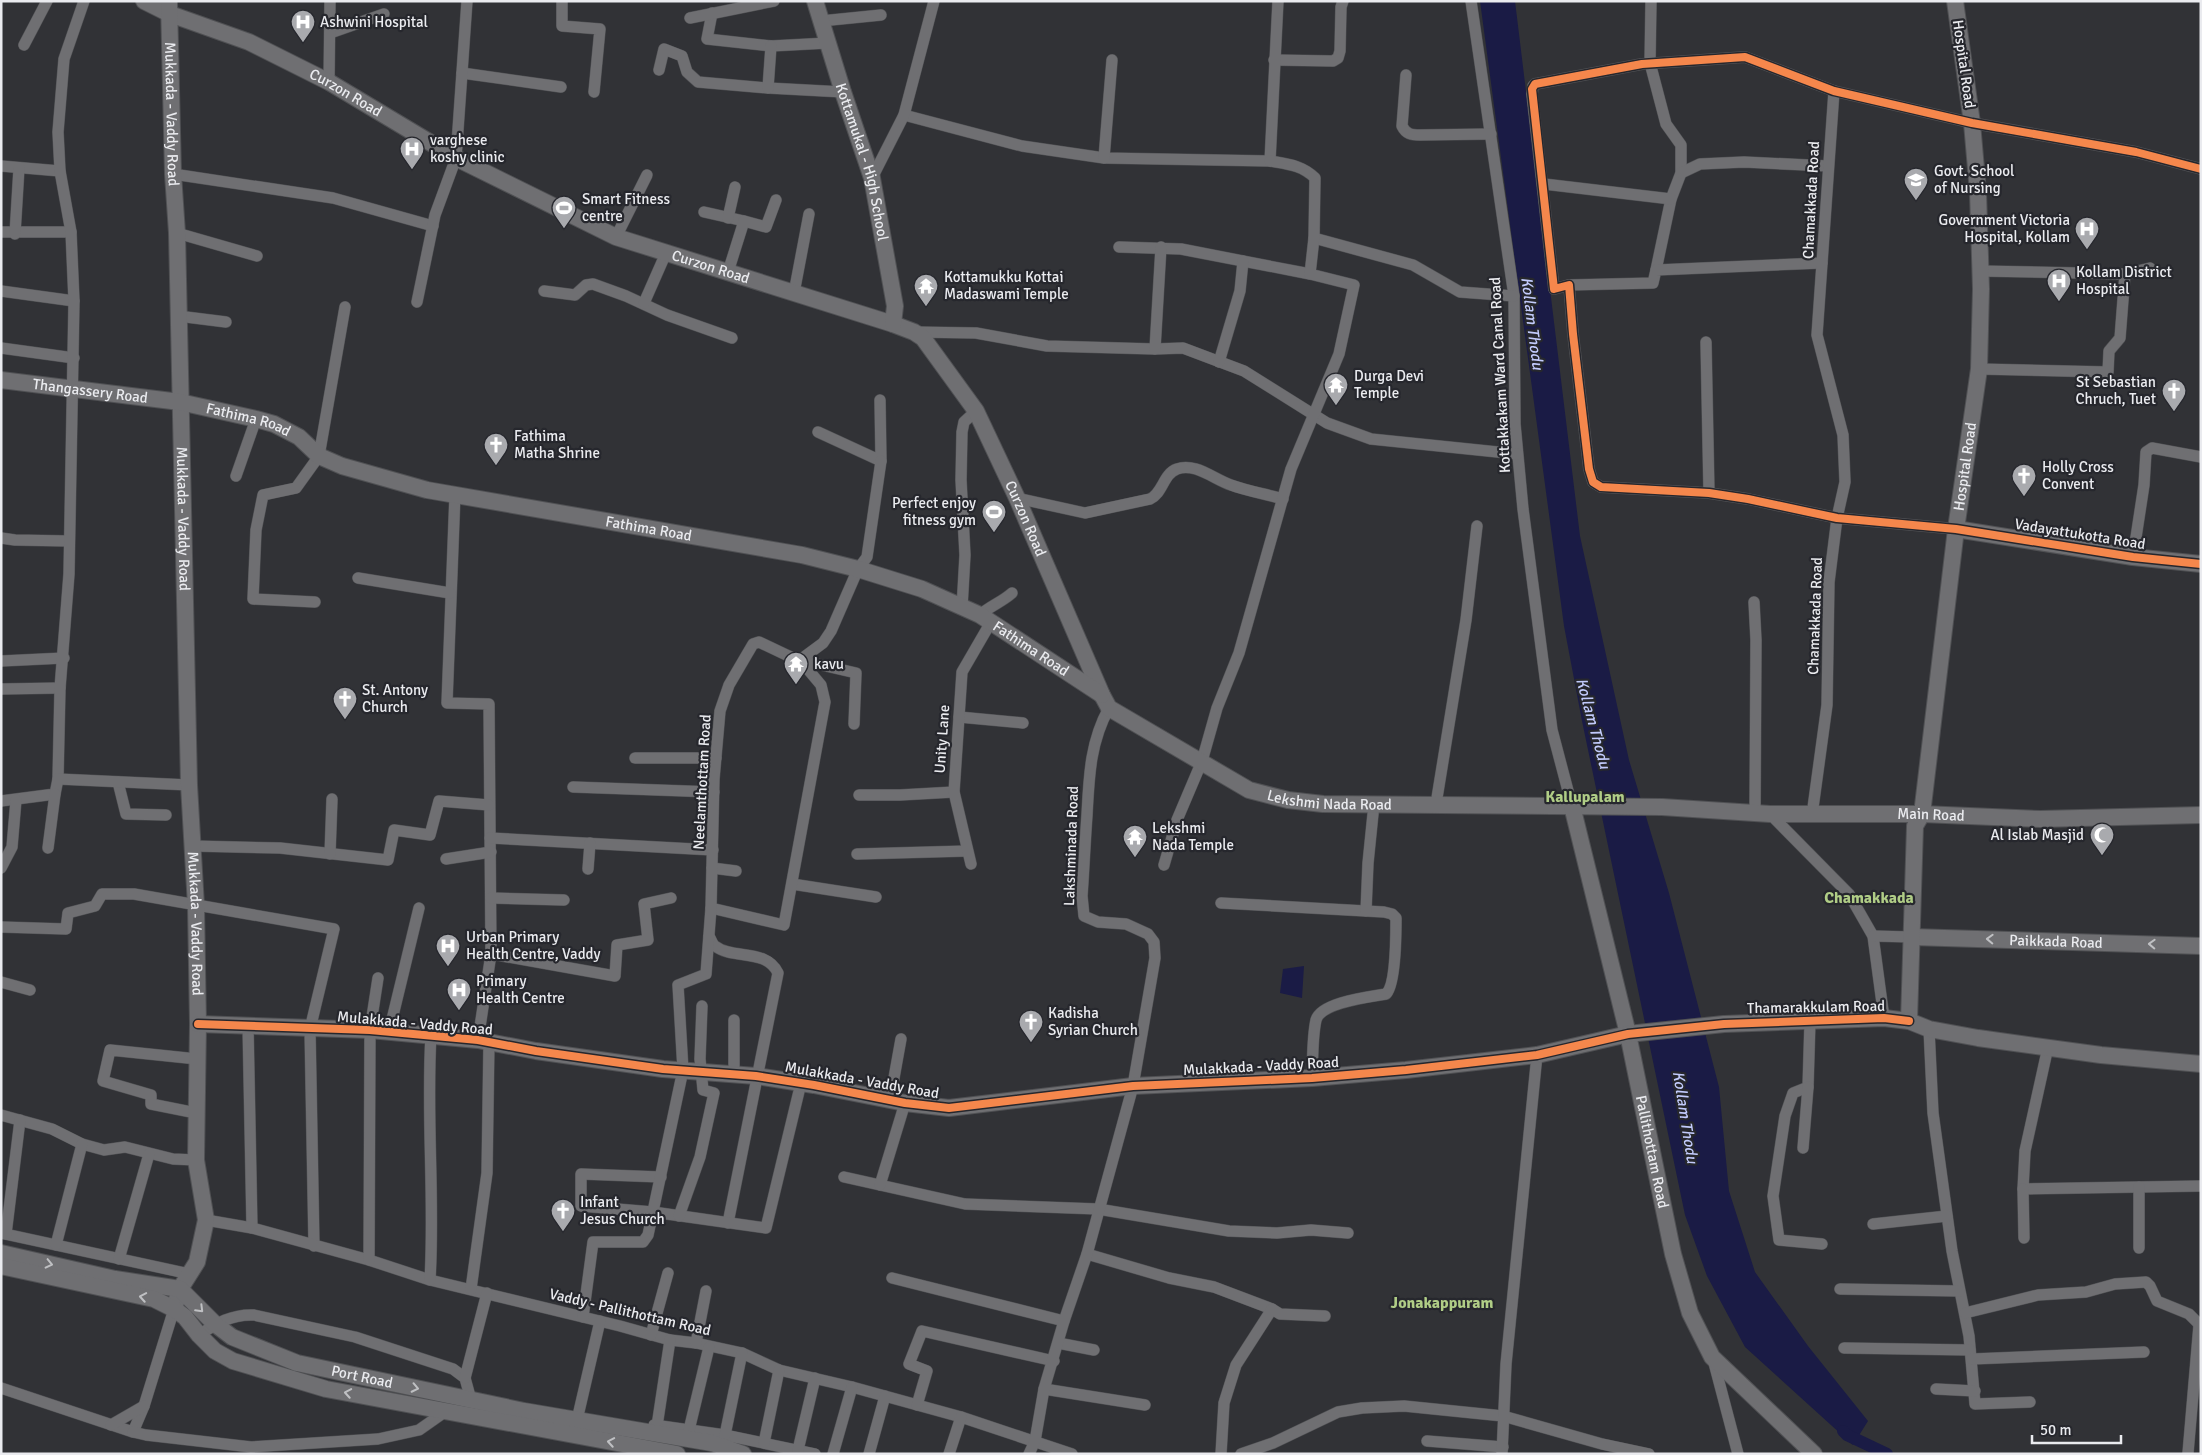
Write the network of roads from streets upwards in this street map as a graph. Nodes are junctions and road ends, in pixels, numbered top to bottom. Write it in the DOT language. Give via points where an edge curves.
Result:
graph roads {
  1 [pos="47,1"];
  2 [pos="84,1"];
  3 [pos="144,1"];
  4 [pos="330,1"];
  5 [pos="467,1"];
  6 [pos="562,1"];
  7 [pos="774,1"];
  8 [pos="816,1"];
  9 [pos="934,1"];
  10 [pos="1278,1"];
  11 [pos="1343,1"];
  12 [pos="1471,1"];
  13 [pos="1651,1"];
  14 [pos="1955,1"];
  15 [pos="169,8"];
  16 [pos="712,13"];
  17 [pos="384,14"];
  18 [pos="881,15"];
  19 [pos="690,18"];
  20 [pos="821,21"];
  21 [pos="330,33"];
  22 [pos="828,43"];
  23 [pos="24,45"];
  24 [pos="771,46"];
  25 [pos="1112,60"];
  26 [pos="1274,60"];
  27 [pos="1650,64"];
  28 [pos="659,70"];
  29 [pos="462,73"];
  30 [pos="1406,75"];
  31 [pos="329,82"];
  32 [pos="561,88"];
  33 [pos="768,88"];
  34 [pos="1834,91"];
  35 [pos="594,92"];
  36 [pos="843,92"];
  37 [pos="904,115"];
  38 [pos="1972,123"];
  39 [pos="1492,130"];
  40 [pos="456,158"];
  41 [pos="1104,158"];
  42 [pos="1270,161"];
  43 [pos="1,166"];
  44 [pos="1828,166"];
  45 [pos="19,168"];
  46 [pos="2201,169"];
  47 [pos="60,171"];
  48 [pos="1681,172"];
  49 [pos="173,174"];
  50 [pos="646,175"];
  51 [pos="872,178"];
  52 [pos="1544,184"];
  53 [pos="735,187"];
  54 [pos="1671,199"];
  55 [pos="776,200"];
  56 [pos="704,212"];
  57 [pos="809,214"];
  58 [pos="728,218"];
  59 [pos="744,221"];
  60 [pos="433,226"];
  61 [pos="1,232"];
  62 [pos="71,232"];
  63 [pos="177,233"];
  64 [pos="15,234"];
  65 [pos="616,237"];
  66 [pos="1314,238"];
  67 [pos="1119,247"];
  68 [pos="1161,247"];
  69 [pos="666,253"];
  70 [pos="257,256"];
  71 [pos="1243,261"];
  72 [pos="1822,263"];
  73 [pos="2150,268"];
  74 [pos="1656,270"];
  75 [pos="1980,271"];
  76 [pos="728,272"];
  77 [pos="1310,274"];
  78 [pos="2125,274"];
  79 [pos="1569,285"];
  80 [pos="544,291"];
  81 [pos="1,292"];
  82 [pos="794,293"];
  83 [pos="1514,296"];
  84 [pos="74,302"];
  85 [pos="417,302"];
  86 [pos="644,303"];
  87 [pos="345,307"];
  88 [pos="178,316"];
  89 [pos="226,322"];
  90 [pos="893,324"];
  91 [pos="914,332"];
  92 [pos="732,338"];
  93 [pos="1706,342"];
  94 [pos="1,348"];
  95 [pos="1155,349"];
  96 [pos="74,358"];
  97 [pos="1219,362"];
  98 [pos="1979,369"];
  99 [pos="1,380"];
  100 [pos="72,387"];
  101 [pos="880,400"];
  102 [pos="180,402"];
  103 [pos="976,411"];
  104 [pos="1313,414"];
  105 [pos="256,419"];
  106 [pos="818,432"];
  107 [pos="1517,454"];
  108 [pos="319,456"];
  109 [pos="2201,456"];
  110 [pos="881,460"];
  111 [pos="236,476"];
  112 [pos="1709,493"];
  113 [pos="455,494"];
  114 [pos="1017,498"];
  115 [pos="1283,498"];
  116 [pos="1837,518"];
  117 [pos="1477,526"];
  118 [pos="1956,529"];
  119 [pos="1,538"];
  120 [pos="69,542"];
  121 [pos="2133,557"];
  122 [pos="2201,564"];
  123 [pos="858,569"];
  124 [pos="358,578"];
  125 [pos="450,593"];
  126 [pos="1012,593"];
  127 [pos="315,602"];
  128 [pos="1754,602"];
  129 [pos="962,608"];
  130 [pos="985,619"];
  131 [pos="64,658"];
  132 [pos="800,660"];
  133 [pos="1,661"];
  134 [pos="60,688"];
  135 [pos="1,689"];
  136 [pos="1106,702"];
  137 [pos="959,716"];
  138 [pos="1023,723"];
  139 [pos="854,724"];
  140 [pos="635,758"];
  141 [pos="716,758"];
  142 [pos="1202,761"];
  143 [pos="58,779"];
  144 [pos="118,782"];
  145 [pos="189,785"];
  146 [pos="573,787"];
  147 [pos="714,792"];
  148 [pos="954,792"];
  149 [pos="55,794"];
  150 [pos="859,795"];
  151 [pos="332,799"];
  152 [pos="16,800"];
  153 [pos="1,801"];
  154 [pos="1374,804"];
  155 [pos="1436,804"];
  156 [pos="489,805"];
  157 [pos="1580,806"];
  158 [pos="1763,814"];
  159 [pos="1922,814"];
  160 [pos="166,815"];
  161 [pos="1812,815"];
  162 [pos="2201,815"];
  163 [pos="490,838"];
  164 [pos="590,843"];
  165 [pos="192,846"];
  166 [pos="48,848"];
  167 [pos="712,850"];
  168 [pos="967,851"];
  169 [pos="490,852"];
  170 [pos="330,854"];
  171 [pos="858,854"];
  172 [pos="446,859"];
  173 [pos="971,864"];
  174 [pos="1164,865"];
  175 [pos="1,868"];
  176 [pos="712,868"];
  177 [pos="588,870"];
  178 [pos="736,871"];
  179 [pos="792,884"];
  180 [pos="876,897"];
  181 [pos="490,898"];
  182 [pos="671,898"];
  183 [pos="564,900"];
  184 [pos="1221,903"];
  185 [pos="196,906"];
  186 [pos="419,908"];
  187 [pos="711,908"];
  188 [pos="1366,911"];
  189 [pos="1,927"];
  190 [pos="709,936"];
  191 [pos="1873,936"];
  192 [pos="1912,937"];
  193 [pos="2201,946"];
  194 [pos="491,954"];
  195 [pos="378,978"];
  196 [pos="1,982"];
  197 [pos="30,990"];
  198 [pos="702,1006"];
  199 [pos="1884,1018"];
  200 [pos="734,1020"];
  201 [pos="1810,1021"];
  202 [pos="1909,1021"];
  203 [pos="198,1024"];
  204 [pos="248,1025"];
  205 [pos="310,1029"];
  206 [pos="370,1030"];
  207 [pos="1929,1030"];
  208 [pos="389,1032"];
  209 [pos="1634,1034"];
  210 [pos="431,1035"];
  211 [pos="901,1039"];
  212 [pos="483,1041"];
  213 [pos="2048,1047"];
  214 [pos="1537,1055"];
  215 [pos="197,1058"];
  216 [pos="2201,1064"];
  217 [pos="683,1070"];
  218 [pos="701,1071"];
  219 [pos="734,1074"];
  220 [pos="756,1076"];
  221 [pos="1312,1078"];
  222 [pos="801,1083"];
  223 [pos="1133,1086"];
  224 [pos="1808,1087"];
  225 [pos="897,1102"];
  226 [pos="196,1113"];
  227 [pos="1,1115"];
  228 [pos="20,1120"];
  229 [pos="82,1144"];
  230 [pos="1803,1148"];
  231 [pos="149,1154"];
  232 [pos="196,1160"];
  233 [pos="660,1177"];
  234 [pos="844,1177"];
  235 [pos="880,1185"];
  236 [pos="2139,1186"];
  237 [pos="2201,1186"];
  238 [pos="2023,1189"];
  239 [pos="1098,1209"];
  240 [pos="653,1212"];
  241 [pos="679,1216"];
  242 [pos="1947,1216"];
  243 [pos="206,1220"];
  244 [pos="728,1223"];
  245 [pos="1873,1224"];
  246 [pos="252,1228"];
  247 [pos="4,1233"];
  248 [pos="1348,1233"];
  249 [pos="2024,1238"];
  250 [pos="1822,1244"];
  251 [pos="56,1245"];
  252 [pos="314,1246"];
  253 [pos="2138,1248"];
  254 [pos="1,1253"];
  255 [pos="1087,1254"];
  256 [pos="119,1259"];
  257 [pos="369,1260"];
  258 [pos="1,1266"];
  259 [pos="668,1273"];
  260 [pos="190,1274"];
  261 [pos="892,1278"];
  262 [pos="430,1280"];
  263 [pos="180,1289"];
  264 [pos="471,1289"];
  265 [pos="1840,1289"];
  266 [pos="706,1291"];
  267 [pos="1959,1291"];
  268 [pos="487,1293"];
  269 [pos="174,1309"];
  270 [pos="1272,1309"];
  271 [pos="1966,1313"];
  272 [pos="1325,1316"];
  273 [pos="584,1317"];
  274 [pos="600,1321"];
  275 [pos="1064,1321"];
  276 [pos="215,1324"];
  277 [pos="2200,1325"];
  278 [pos="199,1335"];
  279 [pos="651,1335"];
  280 [pos="670,1340"];
  281 [pos="696,1343"];
  282 [pos="1058,1343"];
  283 [pos="709,1347"];
  284 [pos="1844,1348"];
  285 [pos="1094,1350"];
  286 [pos="2144,1352"];
  287 [pos="742,1353"];
  288 [pos="1971,1354"];
  289 [pos="1712,1357"];
  290 [pos="1054,1361"];
  291 [pos="779,1370"];
  292 [pos="465,1378"];
  293 [pos="815,1378"];
  294 [pos="852,1387"];
  295 [pos="1,1388"];
  296 [pos="1044,1389"];
  297 [pos="1936,1390"];
  298 [pos="1975,1391"];
  299 [pos="885,1396"];
  300 [pos="471,1400"];
  301 [pos="2030,1402"];
  302 [pos="917,1405"];
  303 [pos="1145,1405"];
  304 [pos="144,1406"];
  305 [pos="446,1411"];
  306 [pos="1503,1416"];
  307 [pos="960,1417"];
  308 [pos="577,1420"];
  309 [pos="111,1425"];
  310 [pos="602,1425"];
  311 [pos="657,1426"];
  312 [pos="689,1430"];
  313 [pos="133,1432"];
  314 [pos="725,1435"];
  315 [pos="1035,1441"];
  316 [pos="1427,1441"];
  317 [pos="764,1443"];
  318 [pos="798,1450"];
  319 [pos="1503,1450"];
  320 [pos="677,1454"];
  321 [pos="743,1454"];
  322 [pos="815,1454"];
  323 [pos="833,1454"];
  324 [pos="869,1454"];
  325 [pos="949,1454"];
  326 [pos="1029,1454"];
  327 [pos="1072,1454"];
  328 [pos="1221,1454"];
  329 [pos="1241,1454"];
  330 [pos="1649,1454"];
  331 [pos="1738,1454"];
  332 [pos="1814,1454"];
  333 [pos="2188,1454"];
  1 -- 23 [label="street"];
  2 -- 47 [label="street" via="64,59 58,132"];
  3 -- 15 [label="street, Curzon Road"];
  4 -- 21 [label="street"];
  5 -- 29 [label="street"];
  6 -- 35 [label="street" via="562,26 600,29"];
  7 -- 16 [label="street"];
  8 -- 20 [label="street, Kottamukal - High School"];
  9 -- 37 [label="street"];
  10 -- 26 [label="street"];
  11 -- 26 [label="street" via="1338,58 1334,61"];
  12 -- 39 [label="street, Kottakkakam Ward Canal Road"];
  13 -- 27 [label="street"];
  14 -- 38 [label="street, Hospital Road"];
  15 -- 31 [label="street, Curzon Road" via="249,42"];
  15 -- 49 [label="street, Mukkada - Vaddy Road"];
  16 -- 19 [label="street"];
  16 -- 24 [label="street" via="707,39"];
  17 -- 21 [label="street"];
  18 -- 20 [label="street"];
  20 -- 22 [label="street, Kottamukal - High School"];
  21 -- 31 [label="street"];
  22 -- 24 [label="street"];
  22 -- 36 [label="street, Kottamukal - High School"];
  24 -- 33 [label="street"];
  25 -- 41 [label="street"];
  26 -- 42 [label="street"];
  27 -- 34 [label="street" via="1745,57"];
  27 -- 48 [label="street" via="1666,124 1681,145"];
  27 -- 52 [label="street" via="1536,84 1531,94"];
  28 -- 33 [label="street" via="664,49 682,56 687,72 698,82"];
  29 -- 32 [label="street"];
  29 -- 40 [label="street"];
  30 -- 39 [label="street" via="1404,131 1420,135"];
  31 -- 40 [label="street, Curzon Road"];
  33 -- 36 [label="street"];
  34 -- 38 [label="street"];
  34 -- 44 [label="street, Chamakkada Road"];
  36 -- 51 [label="street, Kottamukal - High School"];
  37 -- 41 [label="street" via="1022,146"];
  37 -- 51 [label="street"];
  38 -- 46 [label="street" via="2136,152"];
  38 -- 75 [label="street, Hospital Road"];
  39 -- 83 [label="street, Kottakkakam Ward Canal Road"];
  40 -- 60 [label="street"];
  40 -- 65 [label="street, Curzon Road"];
  41 -- 42 [label="street"];
  42 -- 66 [label="street" via="1296,165 1315,178"];
  43 -- 45 [label="street"];
  44 -- 48 [label="street" via="1744,162 1700,164"];
  44 -- 72 [label="street, Chamakkada Road"];
  45 -- 47 [label="street"];
  45 -- 64 [label="street"];
  47 -- 62 [label="street"];
  48 -- 54 [label="street"];
  49 -- 60 [label="street" via="333,198"];
  49 -- 63 [label="street, Mukkada - Vaddy Road"];
  50 -- 65 [label="street"];
  51 -- 90 [label="street, Kottamukal - High School" via="895,306"];
  52 -- 54 [label="street"];
  52 -- 79 [label="street" via="1554,289"];
  53 -- 58 [label="street"];
  54 -- 74 [label="street"];
  55 -- 59 [label="street" via="766,227"];
  56 -- 58 [label="street"];
  57 -- 82 [label="street"];
  58 -- 59 [label="street"];
  59 -- 76 [label="street"];
  60 -- 85 [label="street"];
  61 -- 64 [label="street"];
  62 -- 64 [label="street"];
  62 -- 84 [label="street"];
  63 -- 70 [label="street"];
  63 -- 88 [label="street, Mukkada - Vaddy Road"];
  65 -- 69 [label="street, Curzon Road"];
  66 -- 77 [label="street"];
  66 -- 83 [label="street" via="1413,265 1460,292"];
  67 -- 68 [label="street"];
  68 -- 71 [label="street"];
  68 -- 95 [label="street"];
  69 -- 76 [label="street, Curzon Road"];
  69 -- 86 [label="street"];
  71 -- 77 [label="street"];
  71 -- 97 [label="street" via="1240,291"];
  72 -- 74 [label="street"];
  72 -- 116 [label="street, Chamakkada Road" via="1817,336 1843,434 1845,482"];
  73 -- 78 [label="street"];
  74 -- 79 [label="street" via="1653,283"];
  75 -- 78 [label="street"];
  75 -- 98 [label="street, Hospital Road"];
  76 -- 82 [label="street, Curzon Road"];
  77 -- 104 [label="street" via="1354,286 1339,354"];
  78 -- 98 [label="street" via="2120,338 2109,351 2108,372"];
  79 -- 112 [label="street" via="1589,469 1594,482 1601,488"];
  80 -- 86 [label="street" via="575,296 586,285 593,284"];
  81 -- 84 [label="street"];
  82 -- 90 [label="street, Curzon Road"];
  83 -- 107 [label="street, Kottakkakam Ward Canal Road"];
  84 -- 96 [label="street"];
  86 -- 92 [label="street" via="667,315"];
  87 -- 108 [label="street"];
  88 -- 89 [label="street"];
  88 -- 102 [label="street, Mukkada - Vaddy Road"];
  90 -- 91 [label="street, Curzon Road"];
  91 -- 95 [label="street" via="976,334 1047,346"];
  91 -- 103 [label="street, Curzon Road" via="923,338"];
  93 -- 112 [label="street"];
  94 -- 96 [label="street"];
  95 -- 97 [label="street" via="1183,348"];
  96 -- 100 [label="street"];
  97 -- 104 [label="street" via="1244,371"];
  98 -- 118 [label="street, Hospital Road"];
  99 -- 100 [label="street, Thangassery Road"];
  100 -- 102 [label="street, Thangassery Road"];
  100 -- 120 [label="street"];
  101 -- 110 [label="street"];
  102 -- 105 [label="street, Fathima Road"];
  102 -- 145 [label="street, Mukkada - Vaddy Road"];
  103 -- 114 [label="street, Curzon Road"];
  103 -- 129 [label="street" via="964,422 962,432 965,555"];
  104 -- 107 [label="street" via="1371,440"];
  104 -- 115 [label="street"];
  105 -- 108 [label="street, Fathima Road" via="299,437"];
  105 -- 111 [label="street"];
  106 -- 110 [label="street"];
  107 -- 157 [label="street, Kottakkakam Ward Canal Road" via="1552,730"];
  108 -- 113 [label="street, Fathima Road" via="388,481"];
  108 -- 127 [label="street" via="296,488 263,495 256,530 253,599"];
  109 -- 121 [label="street" via="2152,448 2146,452"];
  110 -- 123 [label="street" via="867,557"];
  112 -- 116 [label="street"];
  113 -- 123 [label="street, Fathima Road" via="802,555"];
  113 -- 125 [label="street"];
  114 -- 115 [label="street" via="1086,513 1150,499 1158,495 1170,473 1178,468 1196,469 1231,485"];
  114 -- 136 [label="street, Curzon Road"];
  115 -- 142 [label="street" via="1239,654 1217,708"];
  116 -- 118 [label="street"];
  116 -- 161 [label="street, Chamakkada Road" via="1829,582 1827,705"];
  117 -- 155 [label="street" via="1466,620"];
  118 -- 121 [label="street, Vadayattukotta Road"];
  118 -- 159 [label="street, Hospital Road"];
  119 -- 120 [label="street"];
  120 -- 131 [label="street"];
  121 -- 122 [label="street, Vadayattukotta Road"];
  123 -- 129 [label="street, Fathima Road" via="922,589"];
  123 -- 132 [label="street" via="831,631 823,643"];
  124 -- 125 [label="street"];
  125 -- 156 [label="street" via="447,703 489,704"];
  126 -- 130 [label="street" via="991,606"];
  128 -- 158 [label="street"];
  129 -- 130 [label="street, Fathima Road"];
  130 -- 136 [label="street, Fathima Road"];
  130 -- 137 [label="street, Unity Lane" via="962,672"];
  131 -- 133 [label="street"];
  131 -- 134 [label="street"];
  132 -- 139 [label="street, Neelamthottam Road" via="856,673"];
  132 -- 141 [label="street, Neelamthottam Road" via="759,642 753,644 729,685 720,711"];
  132 -- 179 [label="street" via="821,685 825,702"];
  134 -- 135 [label="street"];
  134 -- 143 [label="street"];
  136 -- 142 [label="street, Lekshmi Nada Road"];
  136 -- 223 [label="street, Lakshminada Road" via="1091,755 1082,896 1084,916 1098,922 1126,924 1148,934 1154,942"];
  137 -- 138 [label="street"];
  137 -- 148 [label="street, Unity Lane"];
  140 -- 141 [label="street"];
  141 -- 147 [label="street, Neelamthottam Road"];
  142 -- 154 [label="street, Lekshmi Nada Road" via="1249,790 1288,800"];
  142 -- 174 [label="street" via="1177,820"];
  143 -- 144 [label="street"];
  143 -- 149 [label="street"];
  144 -- 145 [label="street"];
  144 -- 160 [label="street" via="126,814"];
  145 -- 165 [label="street, Mukkada - Vaddy Road"];
  146 -- 147 [label="street"];
  147 -- 167 [label="street, Neelamthottam Road"];
  148 -- 150 [label="street"];
  148 -- 168 [label="street, Unity Lane"];
  149 -- 152 [label="street"];
  149 -- 166 [label="street"];
  151 -- 170 [label="street"];
  152 -- 153 [label="street"];
  152 -- 175 [label="street" via="12,847"];
  154 -- 155 [label="street, Lekshmi Nada Road"];
  154 -- 188 [label="street"];
  155 -- 157 [label="street, Lekshmi Nada Road"];
  156 -- 163 [label="street"];
  156 -- 170 [label="street" via="439,801 430,835 394,830 388,860"];
  157 -- 158 [label="street, Main Road" via="1662,807"];
  157 -- 209 [label="street, Pallithottam Road"];
  158 -- 161 [label="street, Main Road"];
  158 -- 191 [label="street" via="1849,894"];
  159 -- 161 [label="street, Main Road"];
  159 -- 162 [label="street, Main Road" via="2040,819"];
  159 -- 192 [label="street, Hospital Road" via="1915,826"];
  163 -- 164 [label="street"];
  163 -- 169 [label="street"];
  164 -- 167 [label="street"];
  164 -- 177 [label="street"];
  165 -- 170 [label="street" via="280,848"];
  165 -- 185 [label="street, Mukkada - Vaddy Road"];
  167 -- 176 [label="street, Neelamthottam Road"];
  168 -- 171 [label="street"];
  168 -- 173 [label="street, Unity Lane"];
  169 -- 172 [label="street"];
  169 -- 181 [label="street"];
  176 -- 178 [label="street"];
  176 -- 187 [label="street, Neelamthottam Road"];
  179 -- 180 [label="street"];
  179 -- 187 [label="street" via="784,925"];
  181 -- 183 [label="street"];
  181 -- 194 [label="street"];
  182 -- 194 [label="street" via="644,904 648,940 617,945 615,976"];
  184 -- 188 [label="street"];
  185 -- 189 [label="street" via="134,894 102,894 96,906 68,913 66,929"];
  185 -- 203 [label="street, Mukkada - Vaddy Road"];
  185 -- 205 [label="street" via="334,929"];
  186 -- 208 [label="street"];
  187 -- 190 [label="street, Neelamthottam Road"];
  188 -- 221 [label="street" via="1384,912 1396,918 1392,987 1386,994 1324,1010 1316,1019"];
  190 -- 217 [label="street, Neelamthottam Road" via="706,974 678,985"];
  190 -- 220 [label="street" via="714,946 767,961 778,974"];
  191 -- 192 [label="street"];
  191 -- 199 [label="street"];
  193 -- 192 [label="street, Paikkada Road, one-way"];
  192 -- 202 [label="street, Hospital Road"];
  194 -- 212 [label="street"];
  195 -- 206 [label="street"];
  196 -- 197 [label="street"];
  198 -- 218 [label="street"];
  199 -- 201 [label="street, Thamarakkulam Road"];
  199 -- 202 [label="street, Thamarakkulam Road"];
  200 -- 219 [label="street"];
  201 -- 209 [label="street, Thamarakkulam Road" via="1724,1024"];
  201 -- 224 [label="street"];
  202 -- 207 [label="street, Thamarakkulam Road"];
  203 -- 204 [label="street, Mulakkada - Vaddy Road"];
  203 -- 215 [label="street, Mukkada - Vaddy Road"];
  204 -- 205 [label="street, Mulakkada - Vaddy Road"];
  204 -- 246 [label="street"];
  205 -- 206 [label="street, Mulakkada - Vaddy Road"];
  205 -- 252 [label="street"];
  206 -- 208 [label="street, Mulakkada - Vaddy Road"];
  206 -- 257 [label="street"];
  207 -- 213 [label="street, Thamarakkulam Road"];
  207 -- 242 [label="street" via="1933,1113"];
  208 -- 210 [label="street, Mulakkada - Vaddy Road"];
  209 -- 214 [label="street, Mulakkada - Vaddy Road"];
  209 -- 289 [label="street, Pallithottam Road" via="1673,1254 1690,1313"];
  210 -- 212 [label="street, Mulakkada - Vaddy Road"];
  210 -- 262 [label="street" via="428,1085"];
  211 -- 225 [label="street"];
  212 -- 217 [label="street, Mulakkada - Vaddy Road"];
  212 -- 264 [label="street" via="487,1173"];
  213 -- 216 [label="street, Thamarakkulam Road"];
  213 -- 238 [label="street" via="2025,1151"];
  214 -- 221 [label="street, Mulakkada - Vaddy Road"];
  214 -- 306 [label="street"];
  215 -- 226 [label="street, Mukkada - Vaddy Road"];
  215 -- 226 [label="street" via="110,1050 103,1081 151,1095 151,1104"];
  217 -- 218 [label="street, Mulakkada - Vaddy Road"];
  217 -- 233 [label="street"];
  218 -- 219 [label="street, Mulakkada - Vaddy Road"];
  218 -- 241 [label="street" via="703,1090 714,1093 700,1158"];
  219 -- 220 [label="street, Mulakkada - Vaddy Road"];
  220 -- 222 [label="street, Mulakkada - Vaddy Road"];
  220 -- 244 [label="street"];
  221 -- 223 [label="street, Mulakkada - Vaddy Road"];
  222 -- 225 [label="street, Mulakkada - Vaddy Road"];
  222 -- 244 [label="street" via="766,1228"];
  223 -- 225 [label="street, Mulakkada - Vaddy Road" via="949,1108"];
  223 -- 239 [label="street"];
  224 -- 230 [label="street"];
  224 -- 250 [label="street" via="1792,1093 1785,1116 1773,1196 1779,1240"];
  225 -- 235 [label="street"];
  226 -- 232 [label="street, Mukkada - Vaddy Road"];
  227 -- 228 [label="street"];
  228 -- 229 [label="street" via="52,1129"];
  228 -- 247 [label="street"];
  229 -- 231 [label="street" via="104,1150 125,1147"];
  229 -- 251 [label="street"];
  231 -- 232 [label="street"];
  231 -- 256 [label="street"];
  232 -- 243 [label="street, Mukkada - Vaddy Road"];
  233 -- 240 [label="street"];
  233 -- 240 [label="street" via="581,1174 581,1206"];
  234 -- 235 [label="street"];
  235 -- 239 [label="street" via="965,1204"];
  236 -- 237 [label="street"];
  236 -- 238 [label="street"];
  236 -- 253 [label="street"];
  238 -- 249 [label="street"];
  239 -- 248 [label="street" via="1229,1231"];
  239 -- 255 [label="street"];
  240 -- 241 [label="street"];
  240 -- 273 [label="street" via="648,1235 643,1242 593,1242"];
  241 -- 244 [label="street"];
  242 -- 245 [label="street"];
  242 -- 267 [label="street"];
  243 -- 246 [label="street, Vaddy - Pallithottam Road"];
  243 -- 260 [label="street" via="197,1262"];
  246 -- 252 [label="street, Vaddy - Pallithottam Road"];
  247 -- 251 [label="street"];
  251 -- 256 [label="street"];
  252 -- 257 [label="street, Vaddy - Pallithottam Road"];
  254 -- 263 [label="street, one-way" via="115,1279"];
  255 -- 270 [label="street" via="1169,1278 1214,1287"];
  255 -- 275 [label="street"];
  256 -- 260 [label="street"];
  257 -- 262 [label="street, Vaddy - Pallithottam Road"];
  269 -- 258 [label="street, Port Road, one-way" via="154,1299"];
  259 -- 279 [label="street"];
  260 -- 263 [label="street"];
  261 -- 275 [label="street"];
  262 -- 264 [label="street, Vaddy - Pallithottam Road"];
  263 -- 269 [label="street"];
  263 -- 276 [label="street, Port Road, one-way"];
  264 -- 268 [label="street, Vaddy - Pallithottam Road"];
  265 -- 267 [label="street"];
  266 -- 281 [label="street"];
  267 -- 271 [label="street"];
  268 -- 273 [label="street, Vaddy - Pallithottam Road"];
  268 -- 292 [label="street"];
  269 -- 278 [label="street, Port Road"];
  269 -- 304 [label="street"];
  270 -- 272 [label="street" via="1280,1314"];
  270 -- 328 [label="street" via="1236,1365 1224,1403"];
  271 -- 277 [label="street" via="2038,1295 2086,1292 2115,1284 2146,1282 2157,1301 2189,1314"];
  271 -- 288 [label="street"];
  273 -- 274 [label="street, Vaddy - Pallithottam Road"];
  274 -- 279 [label="street, Vaddy - Pallithottam Road"];
  274 -- 308 [label="street"];
  275 -- 282 [label="street"];
  276 -- 278 [label="street"];
  276 -- 292 [label="street" via="242,1314 254,1315 355,1337 454,1369"];
  276 -- 300 [label="street, Port Road, one-way" via="232,1337 297,1362"];
  277 -- 333 [label="street"];
  305 -- 278 [label="street, Port Road, one-way" via="326,1390 233,1361 215,1351"];
  279 -- 280 [label="street, Vaddy - Pallithottam Road"];
  280 -- 281 [label="street, Vaddy - Pallithottam Road"];
  280 -- 311 [label="street"];
  281 -- 283 [label="street, Vaddy - Pallithottam Road"];
  282 -- 285 [label="street"];
  282 -- 290 [label="street"];
  283 -- 287 [label="street, Vaddy - Pallithottam Road"];
  283 -- 312 [label="street"];
  284 -- 288 [label="street"];
  286 -- 288 [label="street"];
  287 -- 291 [label="street, Vaddy - Pallithottam Road"];
  287 -- 314 [label="street"];
  288 -- 298 [label="street"];
  289 -- 331 [label="street"];
  289 -- 332 [label="street, Pallithottam Road"];
  290 -- 296 [label="street"];
  290 -- 302 [label="street" via="922,1330 908,1364 927,1371"];
  291 -- 293 [label="street, Vaddy - Pallithottam Road"];
  291 -- 317 [label="street"];
  292 -- 300 [label="street"];
  293 -- 294 [label="street, Vaddy - Pallithottam Road"];
  293 -- 318 [label="street"];
  294 -- 299 [label="street, Vaddy - Pallithottam Road"];
  294 -- 323 [label="street"];
  295 -- 309 [label="street"];
  296 -- 303 [label="street"];
  296 -- 315 [label="street"];
  297 -- 298 [label="street"];
  298 -- 301 [label="street" via="1975,1404"];
  299 -- 302 [label="street, Vaddy - Pallithottam Road"];
  299 -- 324 [label="street"];
  300 -- 308 [label="street, Port Road"];
  302 -- 307 [label="street, Vaddy - Pallithottam Road"];
  304 -- 309 [label="street"];
  304 -- 313 [label="street"];
  305 -- 313 [label="street" via="419,1430 378,1439 251,1447"];
  320 -- 305 [label="street, Port Road, one-way"];
  306 -- 319 [label="street"];
  306 -- 329 [label="street" via="1404,1406 1362,1408 1338,1412"];
  306 -- 330 [label="street"];
  307 -- 315 [label="street, Vaddy - Pallithottam Road"];
  307 -- 325 [label="street"];
  308 -- 310 [label="street, Port Road"];
  309 -- 313 [label="street"];
  310 -- 311 [label="street" via="622,1420"];
  310 -- 321 [label="street, Port Road" via="712,1443"];
  311 -- 312 [label="street"];
  312 -- 314 [label="street"];
  314 -- 317 [label="street"];
  315 -- 326 [label="street"];
  315 -- 327 [label="street, Vaddy - Pallithottam Road"];
  316 -- 319 [label="street"];
  317 -- 318 [label="street"];
  318 -- 322 [label="street"];
}
